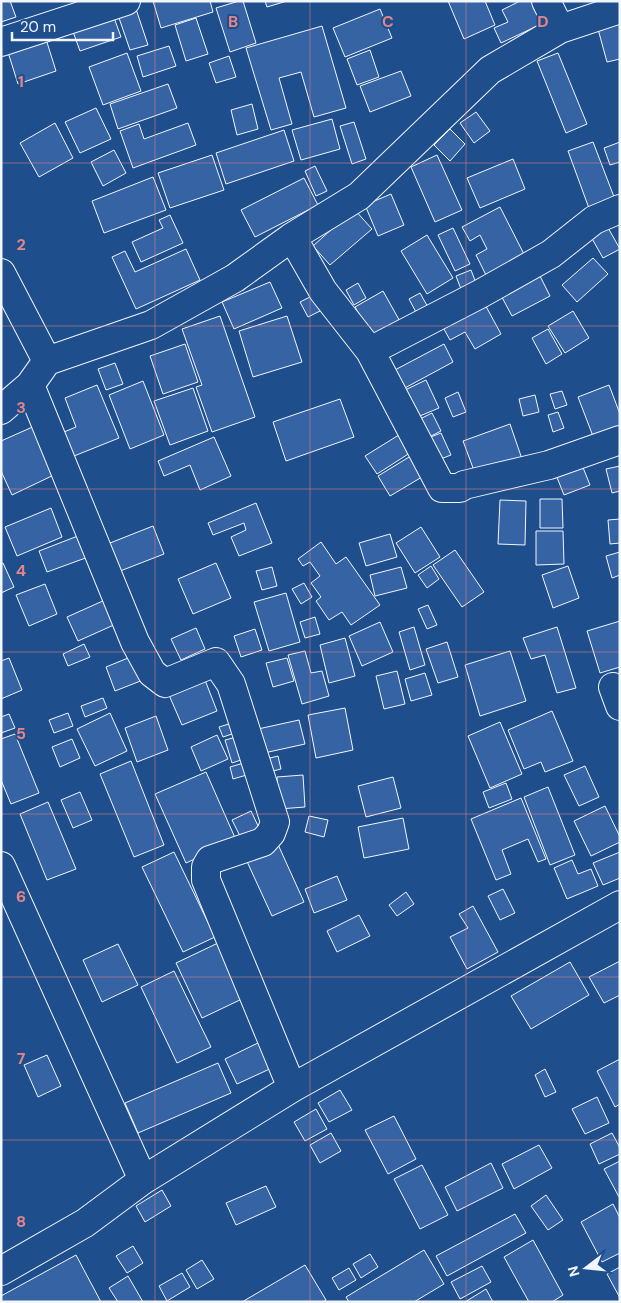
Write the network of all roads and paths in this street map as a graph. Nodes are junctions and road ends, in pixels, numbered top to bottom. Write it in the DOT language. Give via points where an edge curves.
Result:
graph roads {
  1 [pos="126,1"];
  2 [pos="546,1"];
  3 [pos="620,9"];
  4 [pos="560,28"];
  5 [pos="1,42"];
  6 [pos="620,208"];
  7 [pos="292,237"];
  8 [pos="1,273"];
  9 [pos="370,351"];
  10 [pos="47,361"];
  11 [pos="30,385"];
  12 [pos="1,410"];
  13 [pos="620,440"];
  14 [pos="1,866"];
  15 [pos="620,905"];
  16 [pos="292,1088"];
  17 [pos="143,1180"];
  18 [pos="1,1271"];
  1 -- 5 [label="street"];
  2 -- 4 [label="street"];
  3 -- 4 [label="street"];
  4 -- 7 [label="street" via="490,70 358,196"];
  6 -- 9 [label="street" via="594,220 551,254"];
  7 -- 9 [label="street" via="323,291"];
  7 -- 10 [label="street" via="235,278 151,324"];
  8 -- 10 [label="street"];
  9 -- 13 [label="street" via="442,488 460,488 549,465"];
  10 -- 11 [label="street"];
  11 -- 12 [label="street"];
  11 -- 16 [label="street" via="135,642 152,673 166,683 216,662 232,684 275,822 263,842 210,860 206,867 206,880"];
  14 -- 17 [label="street"];
  15 -- 16 [label="street"];
  16 -- 17 [label="street"];
  17 -- 18 [label="street" via="85,1223"];
}
